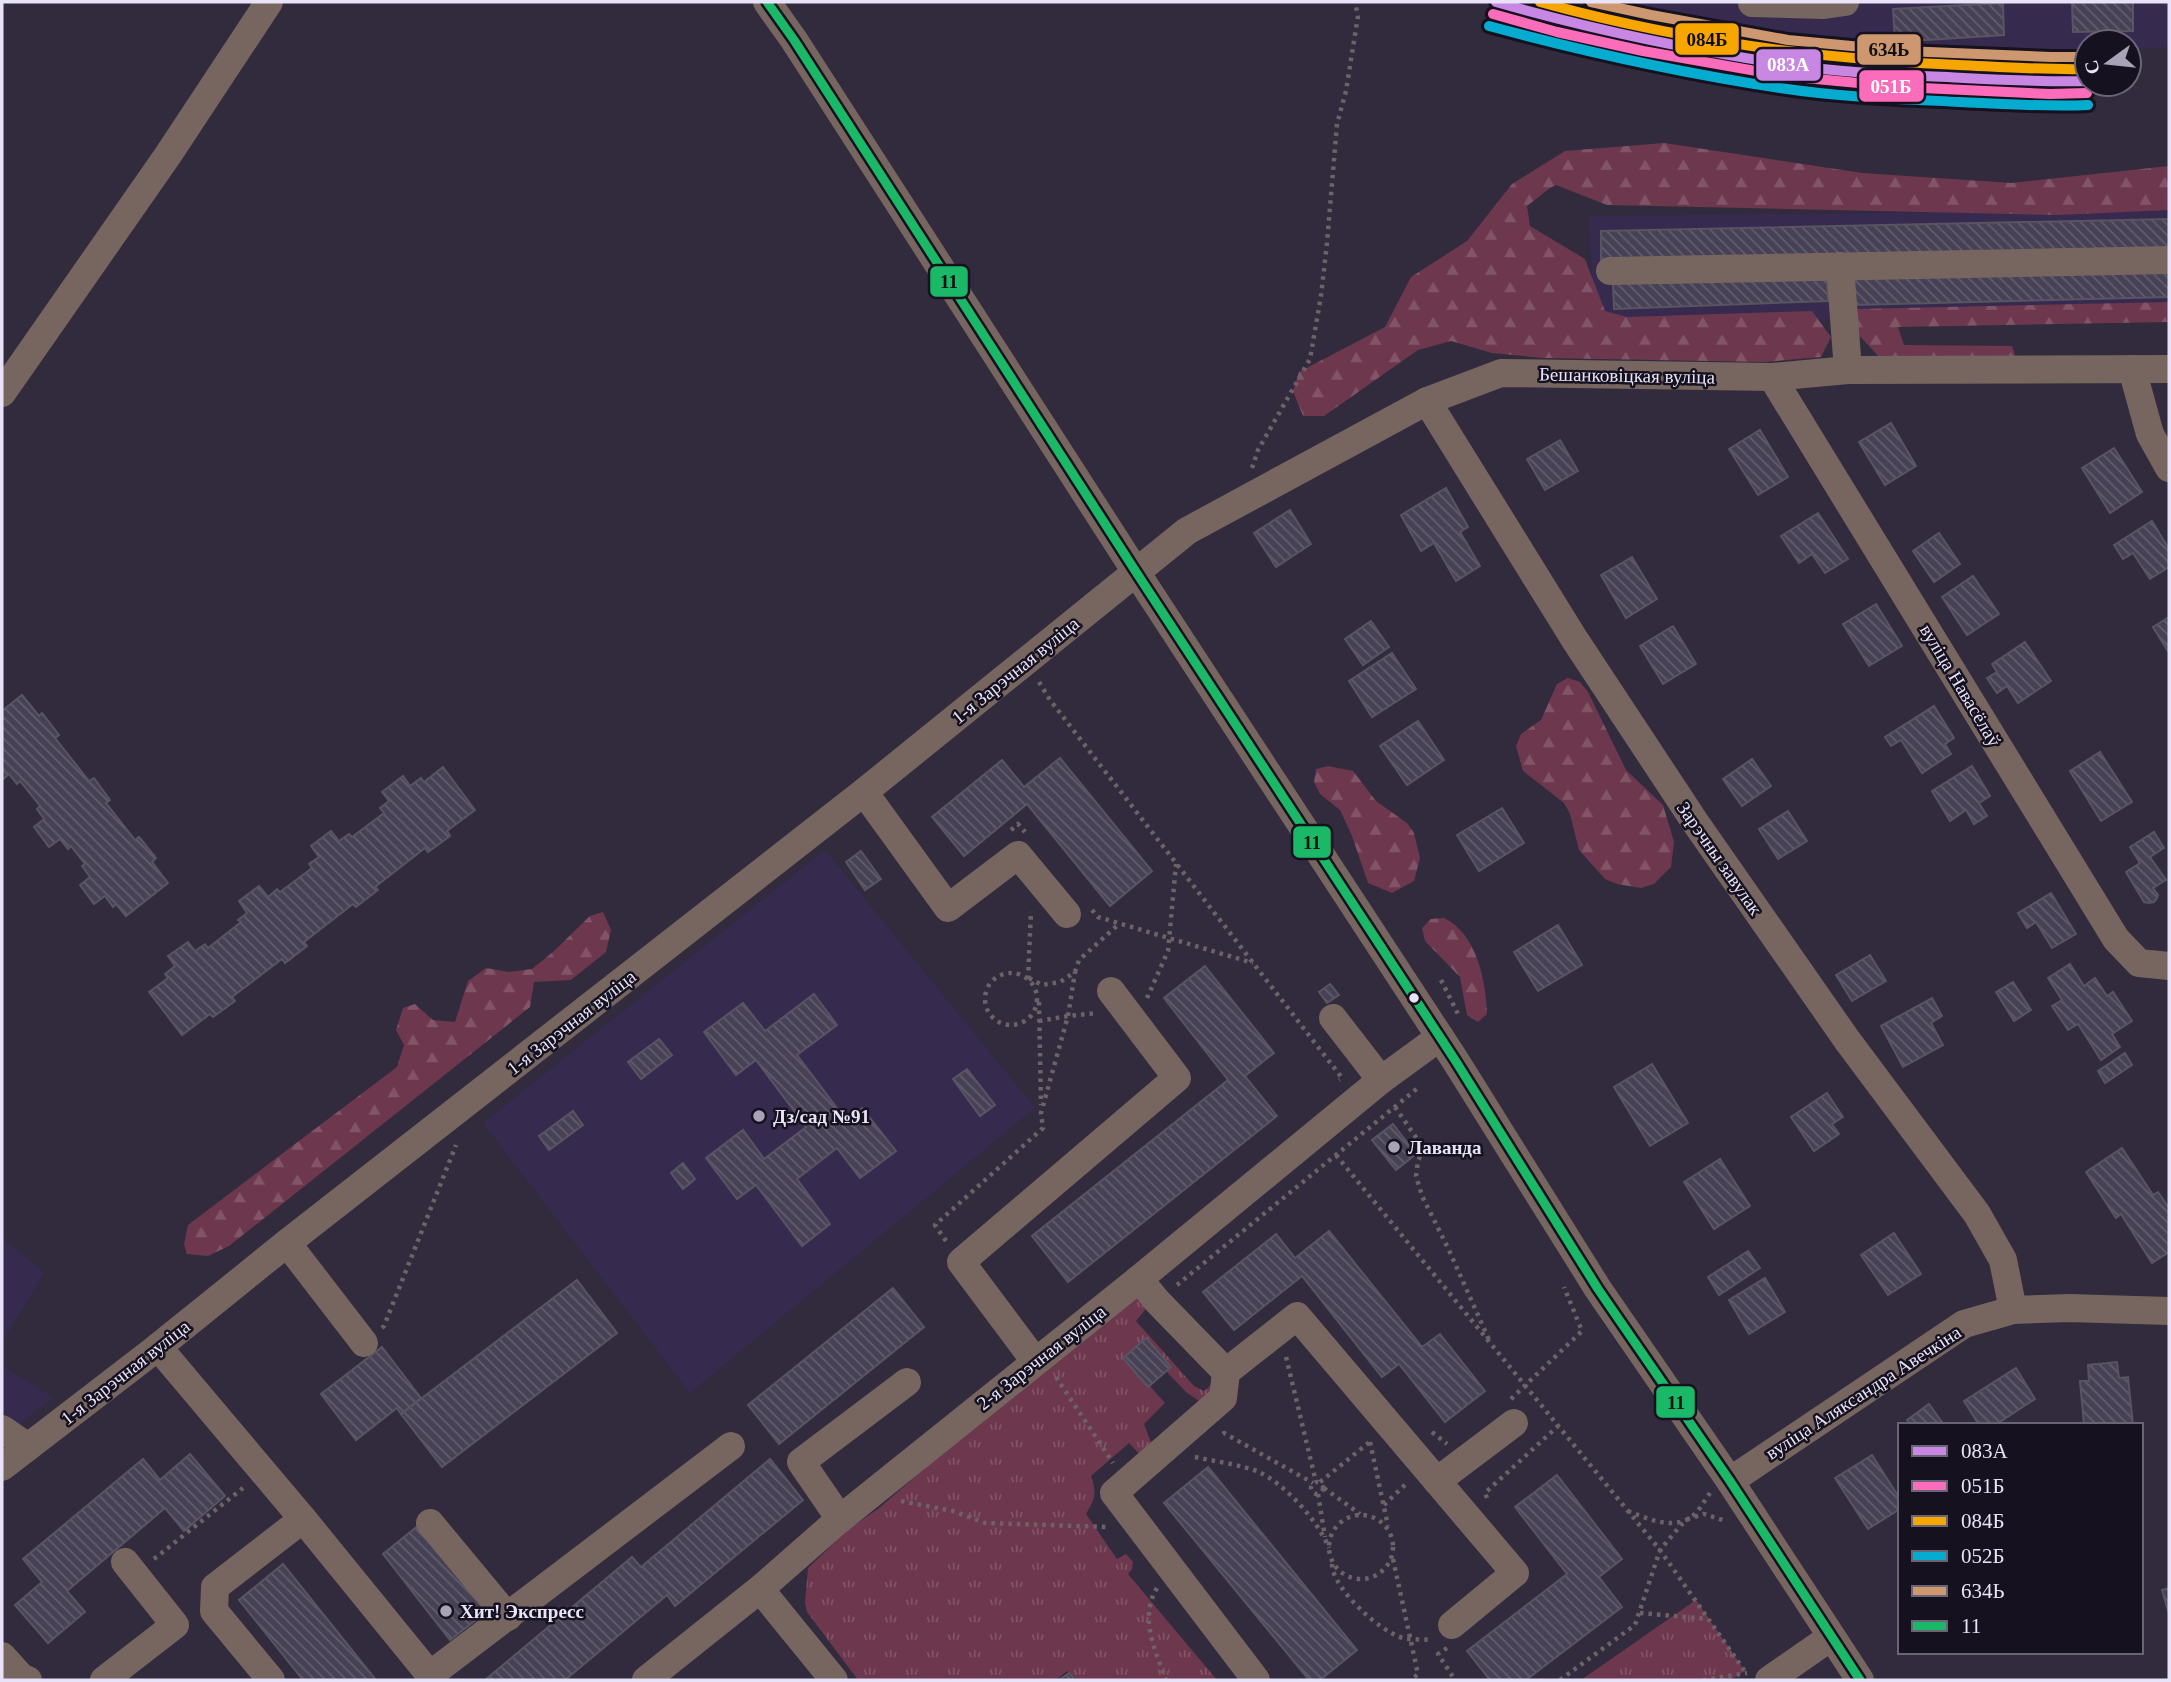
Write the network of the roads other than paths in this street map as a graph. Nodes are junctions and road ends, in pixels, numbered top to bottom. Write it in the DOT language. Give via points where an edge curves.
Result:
graph roads {
  1 [pos="269,2"];
  2 [pos="767,2"];
  3 [pos="1752,2"];
  4 [pos="1845,2"];
  5 [pos="2169,260"];
  6 [pos="1840,266"];
  7 [pos="1610,271"];
  8 [pos="2132,369"];
  9 [pos="2169,369"];
  10 [pos="1848,370"];
  11 [pos="1772,377"];
  12 [pos="3,388"];
  13 [pos="1427,401"];
  14 [pos="2169,468"];
  15 [pos="1136,572"];
  16 [pos="864,792"];
  17 [pos="1067,914"];
  18 [pos="2169,966"];
  19 [pos="1124,1009"];
  20 [pos="1333,1018"];
  21 [pos="1440,1037"];
  22 [pos="1381,1080"];
  23 [pos="287,1243"];
  24 [pos="1139,1279"];
  25 [pos="2013,1310"];
  26 [pos="2169,1311"];
  27 [pos="364,1343"];
  28 [pos="158,1347"];
  29 [pos="1038,1358"];
  30 [pos="1226,1371"];
  31 [pos="907,1382"];
  32 [pos="1514,1423"];
  33 [pos="2,1429"];
  34 [pos="731,1446"];
  35 [pos="28,1447"];
  36 [pos="2,1467"];
  37 [pos="1437,1481"];
  38 [pos="1720,1486"];
  39 [pos="303,1519"];
  40 [pos="840,1519"];
  41 [pos="430,1522"];
  42 [pos="130,1568"];
  43 [pos="760,1589"];
  44 [pos="508,1617"];
  45 [pos="1443,1633"];
  46 [pos="1831,1637"];
  47 [pos="2,1656"];
  48 [pos="1758,1674"];
  49 [pos="432,1678"];
  50 [pos="28,1680"];
  51 [pos="104,1680"];
  52 [pos="271,1680"];
  53 [pos="646,1680"];
  54 [pos="834,1680"];
  55 [pos="1256,1680"];
  56 [pos="1860,1680"];
  1 -- 12 [label="street"];
  2 -- 15 [label="street"];
  3 -- 4 [label="street"];
  5 -- 6 [label="street"];
  6 -- 7 [label="street"];
  6 -- 10 [label="street"];
  8 -- 9 [label="street, Бешанковіцкая вуліца"];
  8 -- 10 [label="street, Бешанковіцкая вуліца"];
  8 -- 14 [label="street" via="2150,433"];
  10 -- 11 [label="street, Бешанковіцкая вуліца"];
  11 -- 13 [label="street, Бешанковіцкая вуліца" via="1501,373"];
  11 -- 18 [label="street, вуліца Навасёлаў" via="2116,939 2139,963"];
  13 -- 15 [label="street, Бешанковіцкая вуліца" via="1187,531"];
  13 -- 25 [label="street, Зарэчны завулак" via="1695,822 1847,1040 1977,1214 2003,1260"];
  15 -- 16 [label="street, 1-я Зарэчная вуліца"];
  15 -- 21 [label="street"];
  16 -- 17 [label="street" via="947,908 1018,855"];
  16 -- 23 [label="street, 1-я Зарэчная вуліца"];
  19 -- 29 [label="street" via="1177,1078 961,1262"];
  20 -- 22 [label="street"];
  21 -- 22 [label="street, 2-я Зарэчная вуліца"];
  21 -- 38 [label="street"];
  22 -- 24 [label="street, 2-я Зарэчная вуліца"];
  23 -- 27 [label="street"];
  23 -- 28 [label="street, 1-я Зарэчная вуліца"];
  24 -- 29 [label="street, 2-я Зарэчная вуліца"];
  24 -- 30 [label="street"];
  25 -- 26 [label="street, вуліца Аляксандра Авечкіна"];
  25 -- 38 [label="street, вуліца Аляксандра Авечкіна" via="1964,1324"];
  28 -- 35 [label="street, 1-я Зарэчная вуліца"];
  28 -- 39 [label="street"];
  29 -- 40 [label="street, 2-я Зарэчная вуліца"];
  30 -- 37 [label="street" via="1297,1316"];
  30 -- 55 [label="street" via="1223,1398 1174,1457 1114,1493"];
  31 -- 40 [label="street" via="801,1462"];
  32 -- 37 [label="street"];
  33 -- 35 [label="street"];
  34 -- 44 [label="street"];
  35 -- 36 [label="street, 1-я Зарэчная вуліца"];
  37 -- 45 [label="street" via="1514,1573"];
  38 -- 46 [label="street"];
  39 -- 49 [label="street"];
  39 -- 52 [label="street" via="215,1587 214,1611"];
  40 -- 43 [label="street, 2-я Зарэчная вуліца"];
  41 -- 44 [label="street"];
  42 -- 51 [label="street" via="175,1625"];
  43 -- 53 [label="street, 2-я Зарэчная вуліца"];
  43 -- 54 [label="street"];
  44 -- 49 [label="street"];
  46 -- 48 [label="street"];
  46 -- 56 [label="street"];
  47 -- 50 [label="street"];
}
